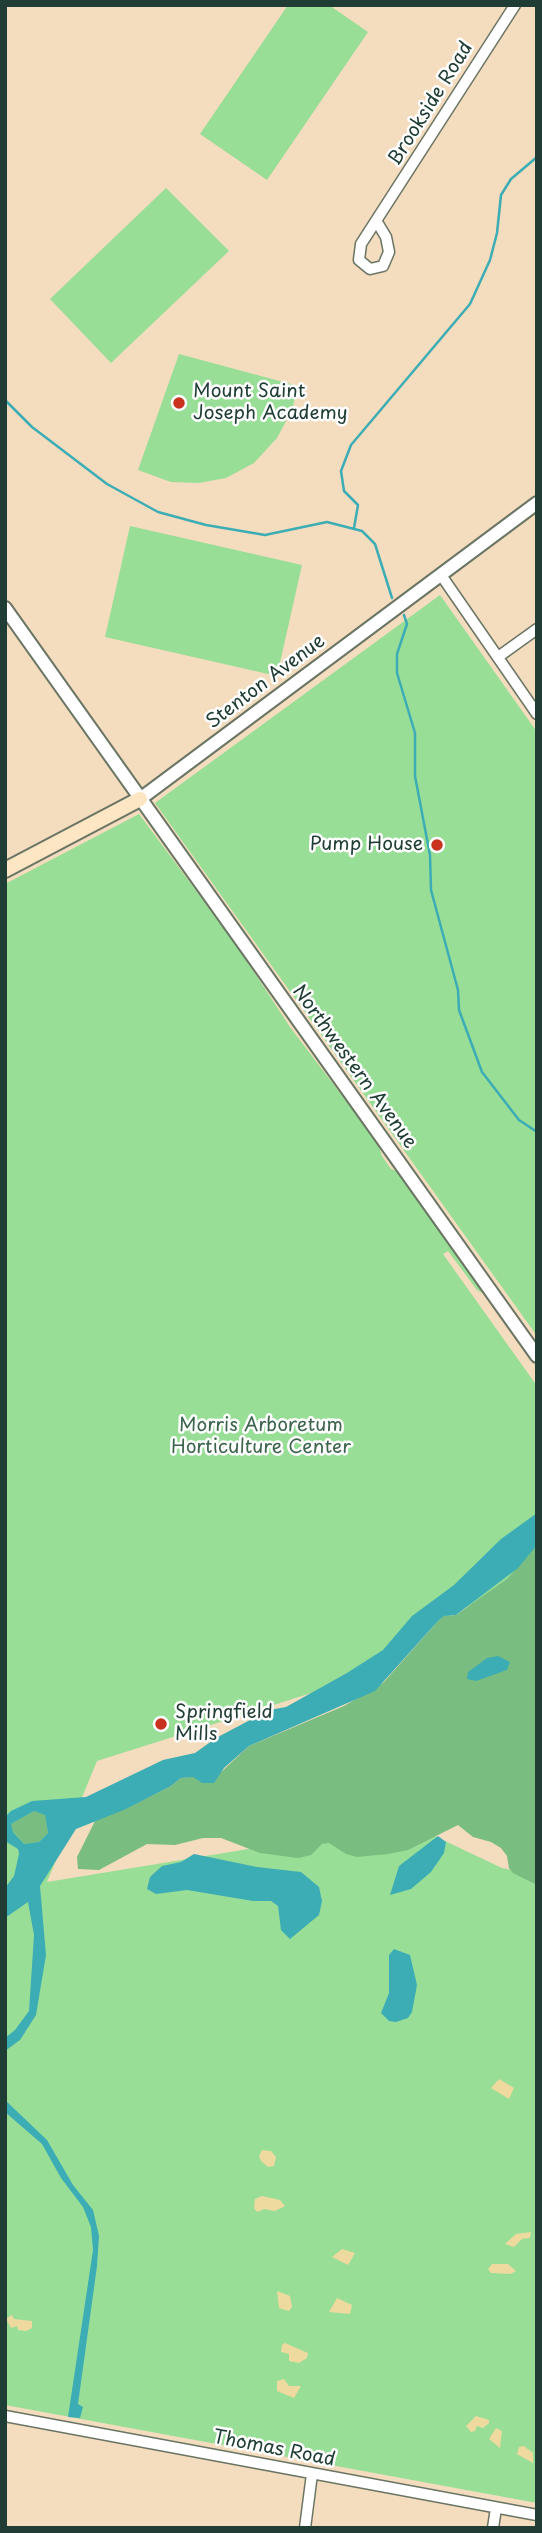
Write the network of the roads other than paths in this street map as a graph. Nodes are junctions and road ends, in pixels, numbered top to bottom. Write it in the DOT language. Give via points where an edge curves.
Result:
graph roads {
  1 [pos="514,5"];
  2 [pos="377,222"];
  3 [pos="537,503"];
  4 [pos="441,575"];
  5 [pos="5,608"];
  6 [pos="537,629"];
  7 [pos="498,657"];
  8 [pos="537,714"];
  9 [pos="140,799"];
  10 [pos="5,870"];
  11 [pos="537,1356"];
  12 [pos="5,2416"];
  13 [pos="312,2474"];
  14 [pos="496,2508"];
  15 [pos="537,2515"];
  16 [pos="305,2528"];
  17 [pos="493,2528"];
  1 -- 2 [label="street, Brookside Road"];
  2 -- 2 [label="street, Brookside Road" via="359,253 359,261 370,269 383,266 389,252"];
  3 -- 4 [label="street, Stenton Avenue"];
  4 -- 7 [label="street"];
  4 -- 9 [label="street, Stenton Avenue"];
  5 -- 9 [label="street, Northwestern Avenue"];
  6 -- 7 [label="street"];
  7 -- 8 [label="street"];
  9 -- 10 [label="main road, Stenton Avenue"];
  9 -- 11 [label="street, Northwestern Avenue"];
  12 -- 13 [label="street, Thomas Road"];
  13 -- 14 [label="street, Thomas Road"];
  13 -- 16 [label="street"];
  14 -- 15 [label="street, Thomas Road"];
  14 -- 17 [label="street"];
}
